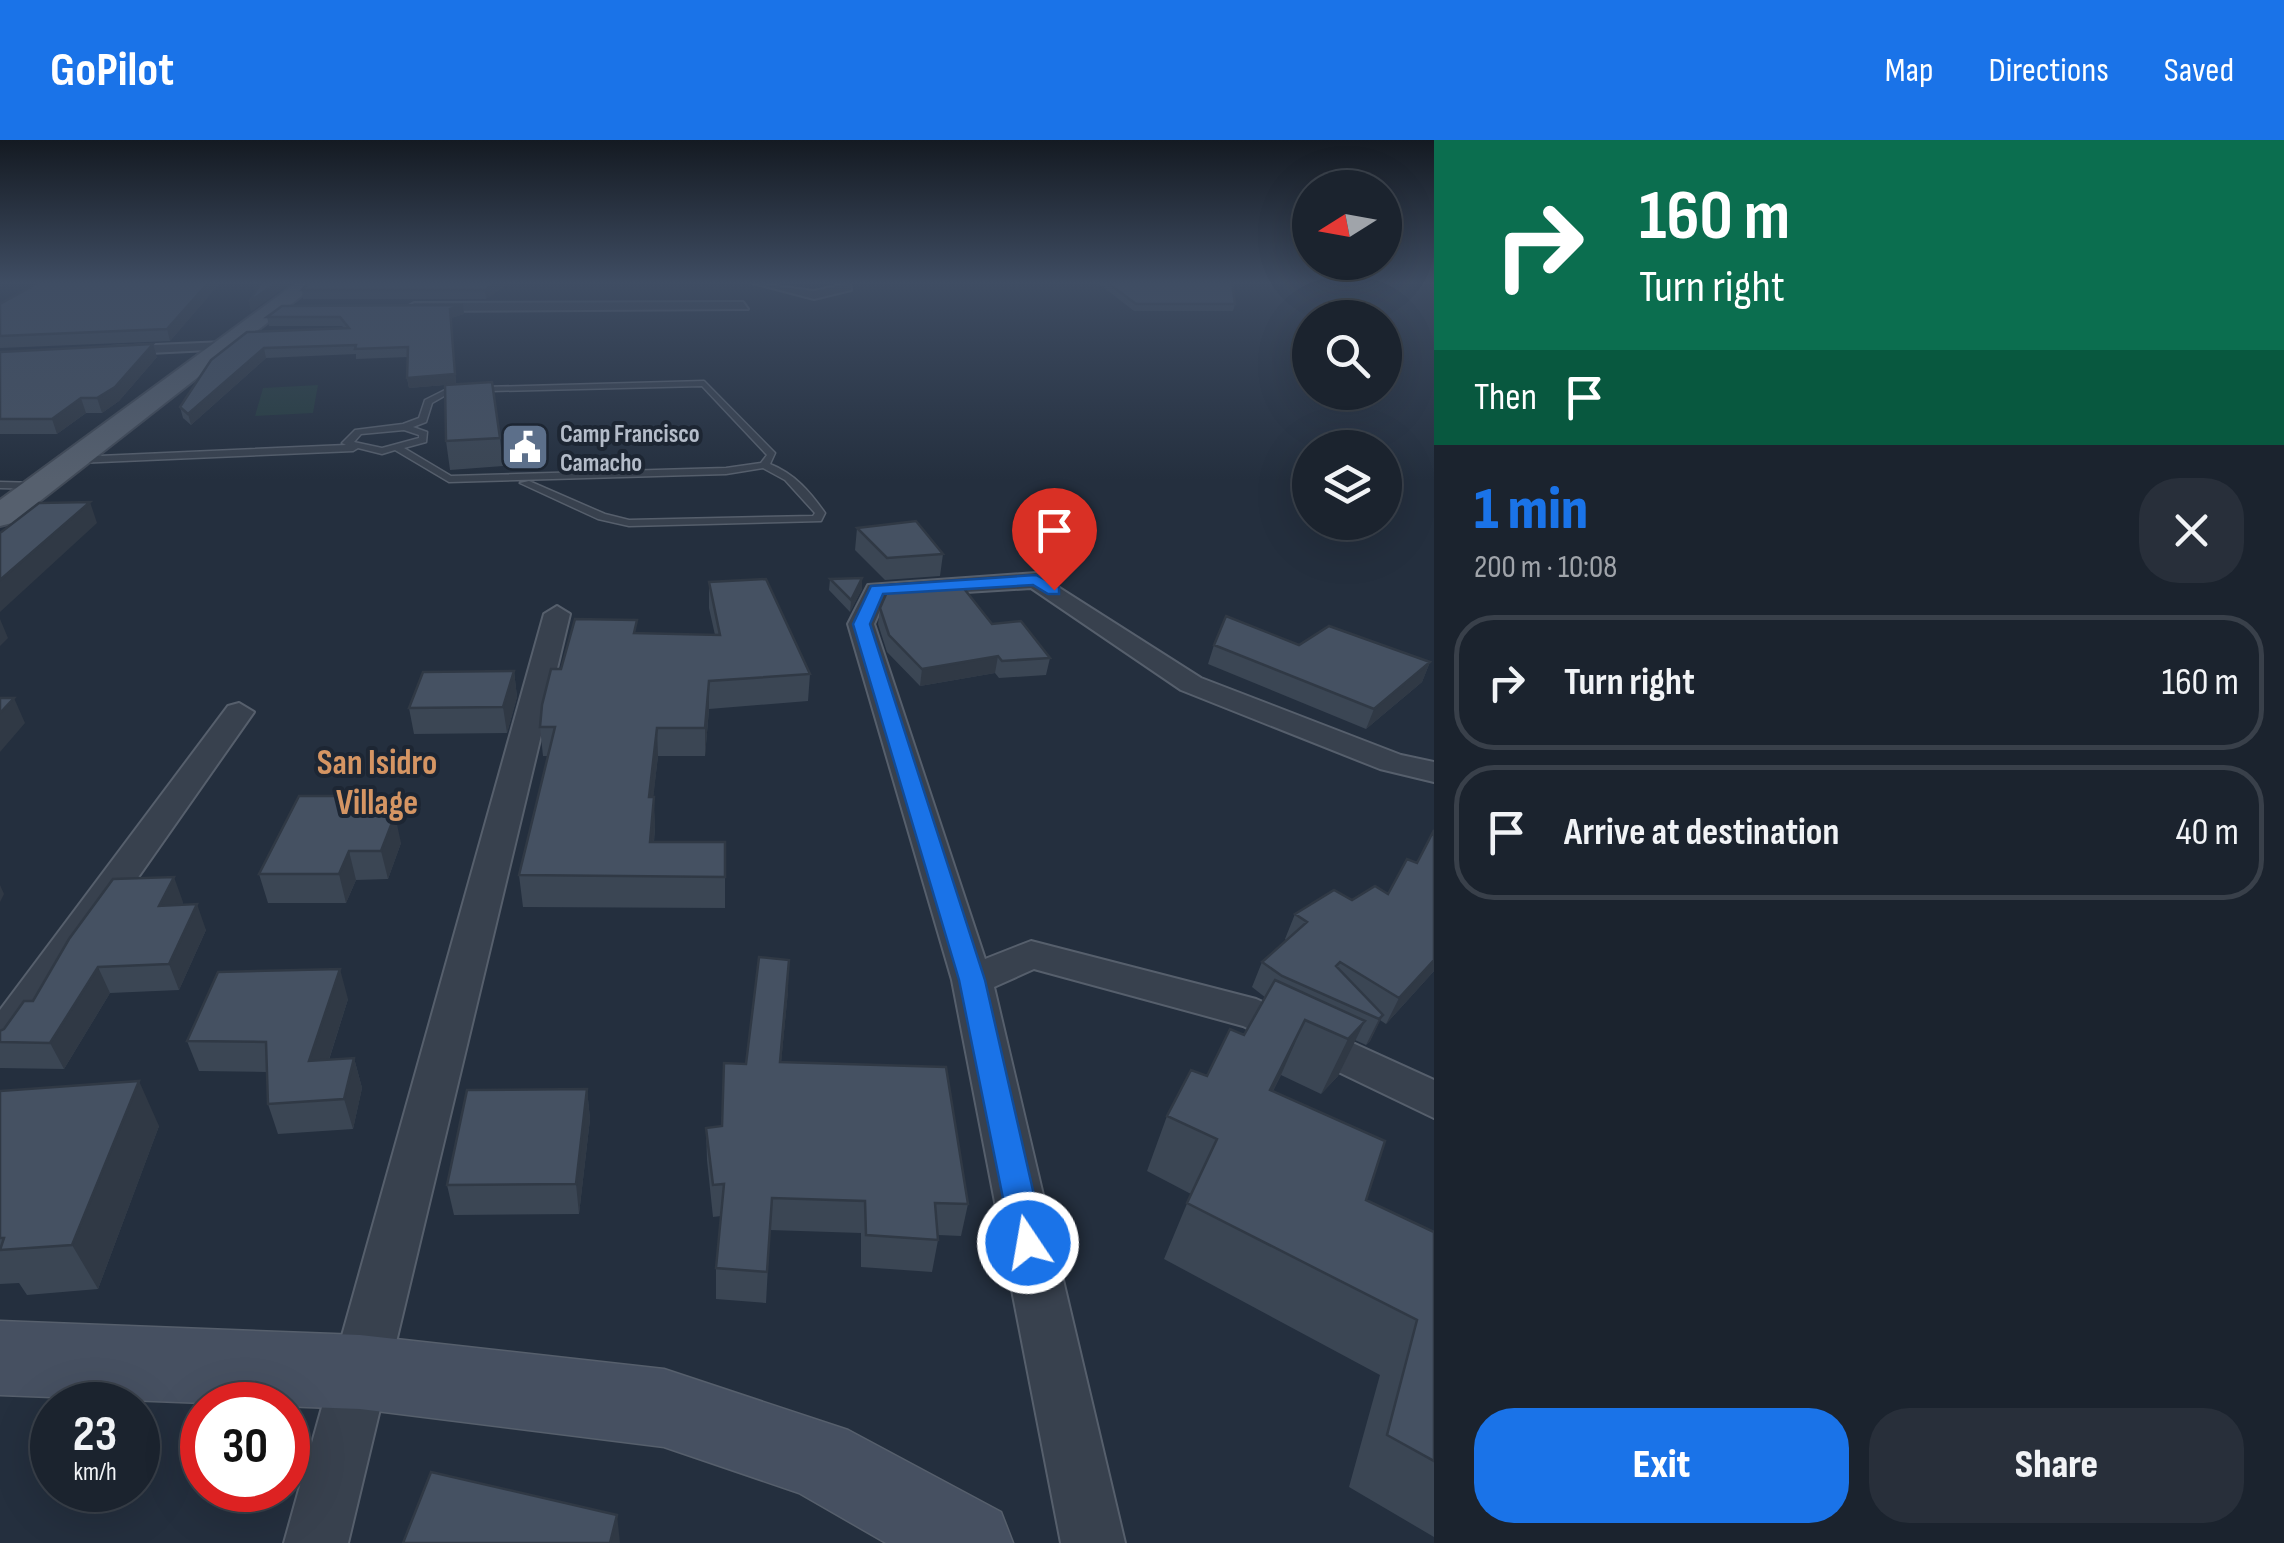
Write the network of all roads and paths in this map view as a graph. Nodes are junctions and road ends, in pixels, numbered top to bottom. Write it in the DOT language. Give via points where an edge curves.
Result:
graph roads {
  1 [pos="136,348"];
  2 [pos="220,348"];
  3 [pos="96,352"];
  4 [pos="406,427"];
  5 [pos="354,435"];
  6 [pos="353,448"];
  7 [pos="400,449"];
  8 [pos="83,456"];
  9 [pos="764,465"];
  10 [pos="504,479"];
  11 [pos="0,486"];
  12 [pos="22,493"];
  13 [pos="0,516"];
  14 [pos="557,614"];
  15 [pos="239,712"];
  16 [pos="1434,772"];
  17 [pos="972,980"];
  18 [pos="0,1042"];
  19 [pos="1434,1100"];
  20 [pos="0,1358"];
  21 [pos="360,1372"];
  22 [pos="316,1543"];
  23 [pos="970,1543"];
  24 [pos="1092,1543"];
  1 -- 3 [label="street"];
  2 -- 8 [label="main road"];
  4 -- 5 [label="lane"];
  4 -- 7 [label="lane" via="424,434"];
  4 -- 9 [label="lane" via="423,420 428,402 449,390 704,383 772,456"];
  5 -- 6 [label="lane" via="347,443"];
  5 -- 8 [label="lane"];
  6 -- 7 [label="lane"];
  6 -- 8 [label="lane"];
  7 -- 10 [label="lane" via="449,480"];
  8 -- 12 [label="main road"];
  9 -- 10 [label="lane"];
  9 -- 10 [label="lane" via="801,487 820,513 817,519 629,523"];
  11 -- 12 [label="lane"];
  12 -- 13 [label="main road"];
  14 -- 21 [label="street"];
  15 -- 18 [label="street"];
  16 -- 17 [label="street" via="1391,762 1191,684 1036,580 877,590 862,624"];
  17 -- 19 [label="street" via="1031,955 1256,1014"];
  17 -- 24 [label="street"];
  20 -- 21 [label="street"];
  21 -- 22 [label="street"];
  21 -- 23 [label="street" via="664,1408 820,1459"];
}
